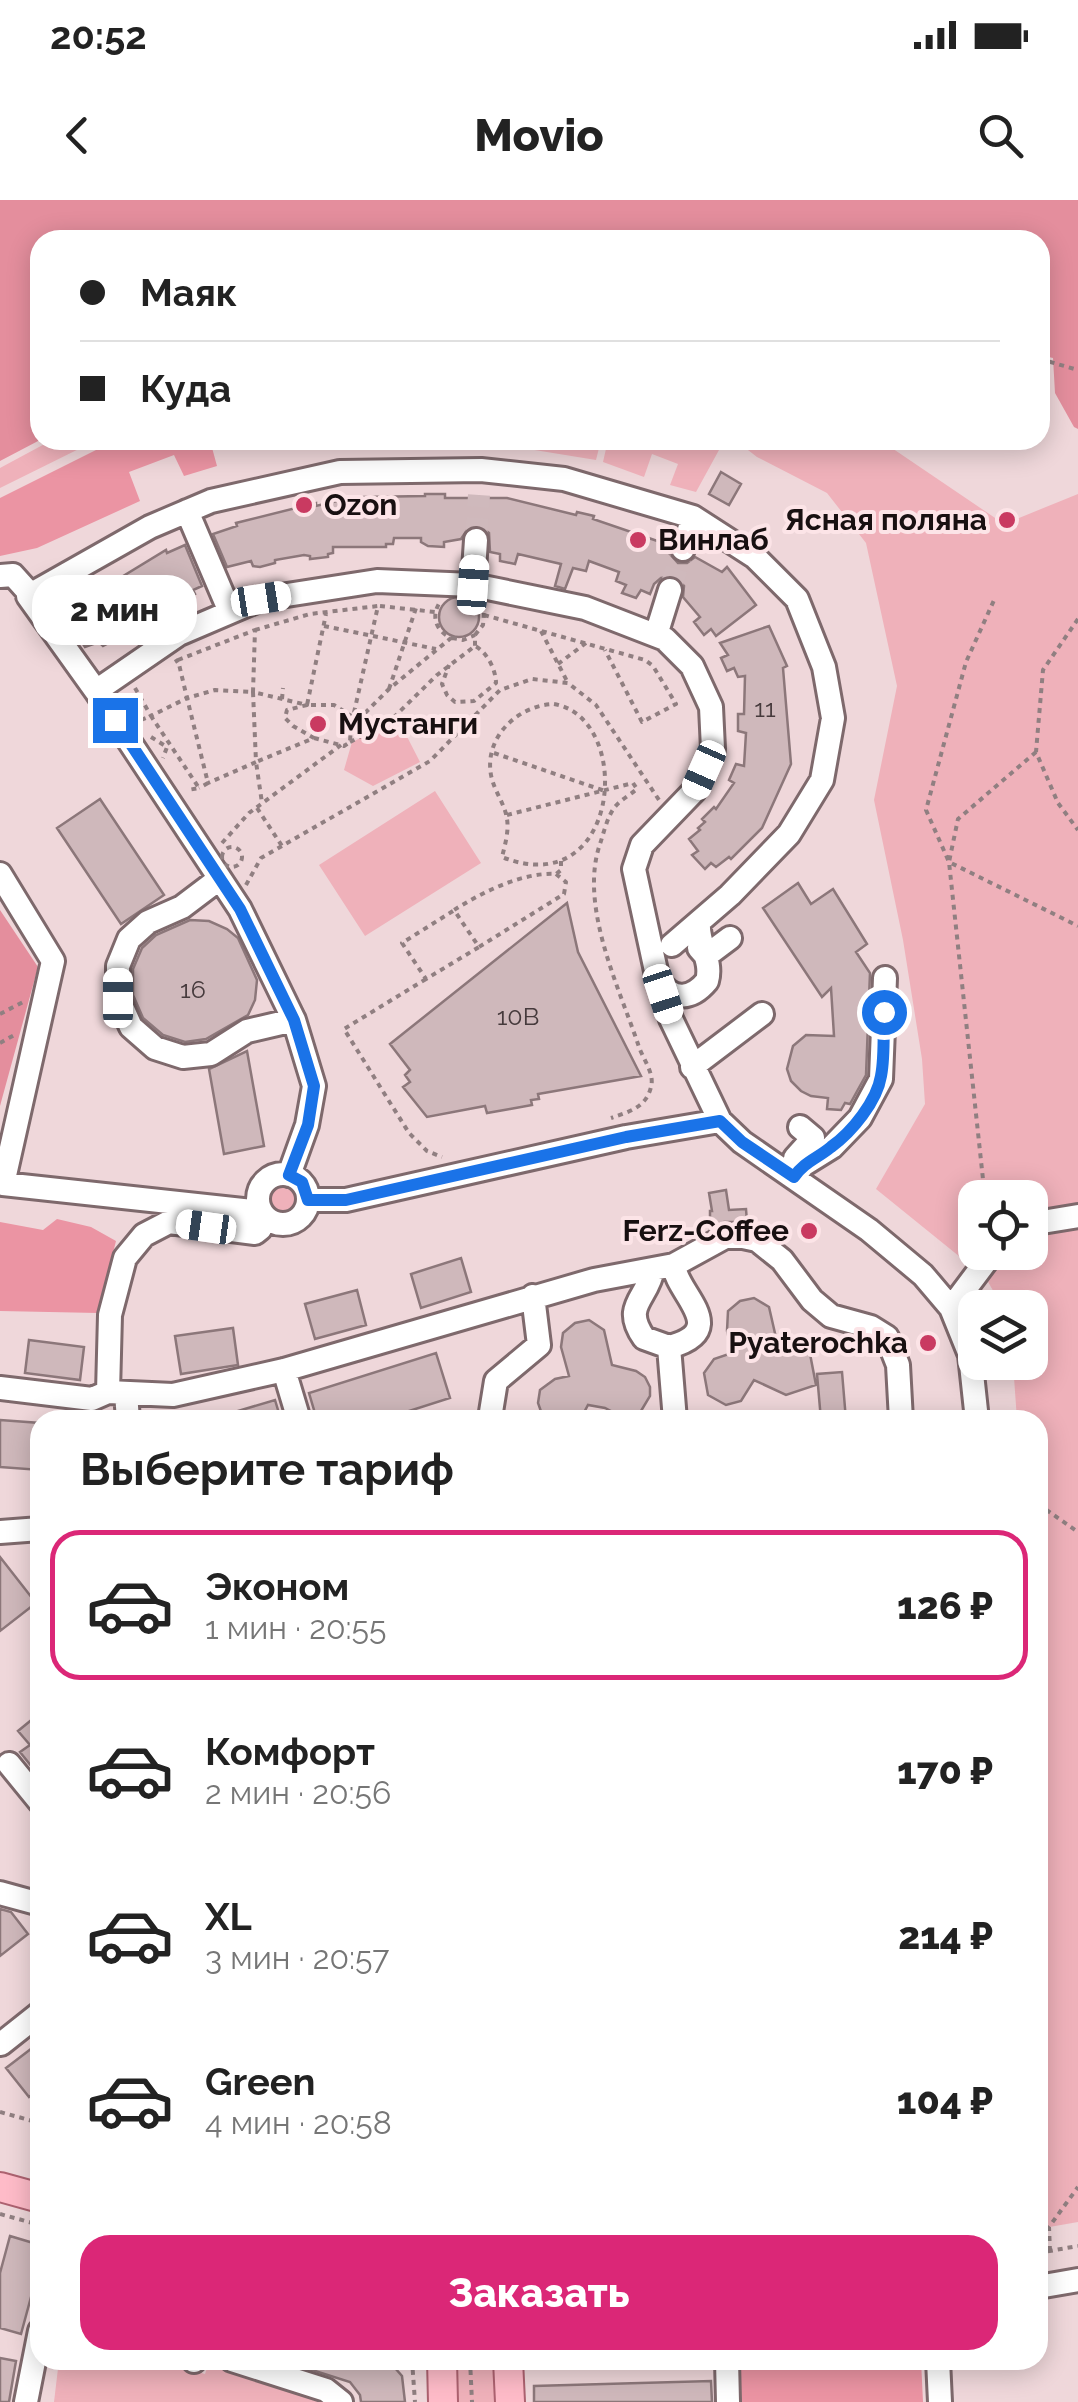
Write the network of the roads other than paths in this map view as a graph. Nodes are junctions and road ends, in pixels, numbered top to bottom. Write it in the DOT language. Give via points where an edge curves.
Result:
graph roads {
  1 [pos="481,470"];
  2 [pos="479,496"];
  3 [pos="188,511"];
  4 [pos="694,517"];
  5 [pos="476,540"];
  6 [pos="683,549"];
  7 [pos="0,576"];
  8 [pos="473,585"];
  9 [pos="670,590"];
  10 [pos="31,595"];
  11 [pos="230,612"];
  12 [pos="656,635"];
  13 [pos="96,691"];
  14 [pos="0,874"];
  15 [pos="223,878"];
  16 [pos="699,922"];
  17 [pos="730,938"];
  18 [pos="672,945"];
  19 [pos="706,956"];
  20 [pos="656,971"];
  21 [pos="884,978"];
  22 [pos="762,1014"];
  23 [pos="294,1020"];
  24 [pos="692,1067"];
  25 [pos="720,1121"];
  26 [pos="797,1154"];
  27 [pos="289,1175"];
  28 [pos="308,1200"];
  29 [pos="258,1211"];
  30 [pos="1078,1216"];
  31 [pos="1048,1221"];
  32 [pos="664,1267"];
  33 [pos="980,1270"];
  34 [pos="534,1296"];
  35 [pos="951,1308"];
  36 [pos="668,1347"];
  37 [pos="284,1370"];
  38 [pos="0,1388"];
  39 [pos="117,1393"];
  40 [pos="124,1410"];
  41 [pos="296,1410"];
  42 [pos="491,1410"];
  43 [pos="674,1410"];
  44 [pos="900,1410"];
  45 [pos="977,1410"];
  46 [pos="30,1530"];
  47 [pos="0,1532"];
  48 [pos="10,1764"];
  49 [pos="30,1789"];
  50 [pos="0,1894"];
  51 [pos="30,1902"];
  52 [pos="30,2021"];
  53 [pos="1,2044"];
  54 [pos="0,2187"];
  55 [pos="30,2195"];
  56 [pos="1078,2280"];
  57 [pos="1048,2285"];
  58 [pos="32,2370"];
  59 [pos="263,2370"];
  60 [pos="442,2370"];
  61 [pos="508,2370"];
  62 [pos="727,2370"];
  63 [pos="938,2370"];
  64 [pos="26,2402"];
  65 [pos="340,2402"];
  66 [pos="443,2402"];
  67 [pos="510,2402"];
  68 [pos="728,2402"];
  69 [pos="940,2402"];
  1 -- 2 [label="street"];
  1 -- 3 [label="street" via="340,472"];
  1 -- 4 [label="street" via="564,479"];
  3 -- 10 [label="street"];
  3 -- 11 [label="street"];
  4 -- 6 [label="street"];
  4 -- 16 [label="street" via="755,557 797,599 824,667 833,718 822,780 789,834"];
  5 -- 8 [label="street"];
  7 -- 10 [label="street" via="13,575"];
  8 -- 11 [label="street" via="377,580 261,599"];
  8 -- 12 [label="street" via="584,608"];
  9 -- 12 [label="street"];
  10 -- 13 [label="street"];
  11 -- 13 [label="street" via="179,634"];
  12 -- 20 [label="street" via="692,666 711,707 713,749 694,791 642,845 634,869"];
  13 -- 15 [label="street"];
  14 -- 29 [label="street" via="53,961 3,1184"];
  15 -- 23 [label="street"];
  15 -- 23 [label="street" via="129,939 118,966 118,998 130,1027 155,1048 183,1057 211,1054 247,1032"];
  16 -- 18 [label="street"];
  16 -- 19 [label="street"];
  17 -- 19 [label="street"];
  18 -- 19 [label="street" via="694,946"];
  18 -- 20 [label="street" via="658,955"];
  19 -- 20 [label="street" via="710,972 693,995 670,993"];
  20 -- 24 [label="street"];
  21 -- 26 [label="street" via="881,1079 860,1118 832,1147"];
  22 -- 24 [label="street"];
  23 -- 27 [label="street" via="314,1086"];
  24 -- 25 [label="street"];
  25 -- 26 [label="street" via="742,1142"];
  25 -- 28 [label="street" via="346,1200"];
  26 -- 35 [label="street"];
  27 -- 28 [label="street" via="302,1182"];
  27 -- 29 [label="street" via="266,1180"];
  28 -- 29 [label="street" via="300,1218 282,1224"];
  29 -- 39 [label="street" via="260,1229 254,1233 169,1222 144,1235 125,1258 110,1315"];
  30 -- 31 [label="street"];
  32 -- 34 [label="street"];
  32 -- 36 [label="street" via="695,1303 698,1320 690,1336"];
  32 -- 36 [label="street" via="636,1304 635,1321 644,1338"];
  32 -- 44 [label="street" via="725,1236 757,1240 831,1316 887,1337 898,1365"];
  33 -- 35 [label="street"];
  34 -- 37 [label="street"];
  34 -- 42 [label="street" via="539,1345 496,1381"];
  35 -- 45 [label="street" via="970,1355"];
  36 -- 43 [label="street"];
  37 -- 39 [label="street" via="173,1395"];
  37 -- 41 [label="street"];
  38 -- 39 [label="street" via="92,1400"];
  39 -- 40 [label="street"];
  46 -- 47 [label="street"];
  48 -- 49 [label="street"];
  50 -- 51 [label="street"];
  52 -- 53 [label="street"];
  54 -- 55 [label="main road"];
  56 -- 57 [label="street"];
  58 -- 64 [label="street"];
  59 -- 65 [label="street" via="326,2390"];
  60 -- 66 [label="main road"];
  61 -- 67 [label="main road"];
  62 -- 68 [label="street"];
  63 -- 69 [label="street"];
}
